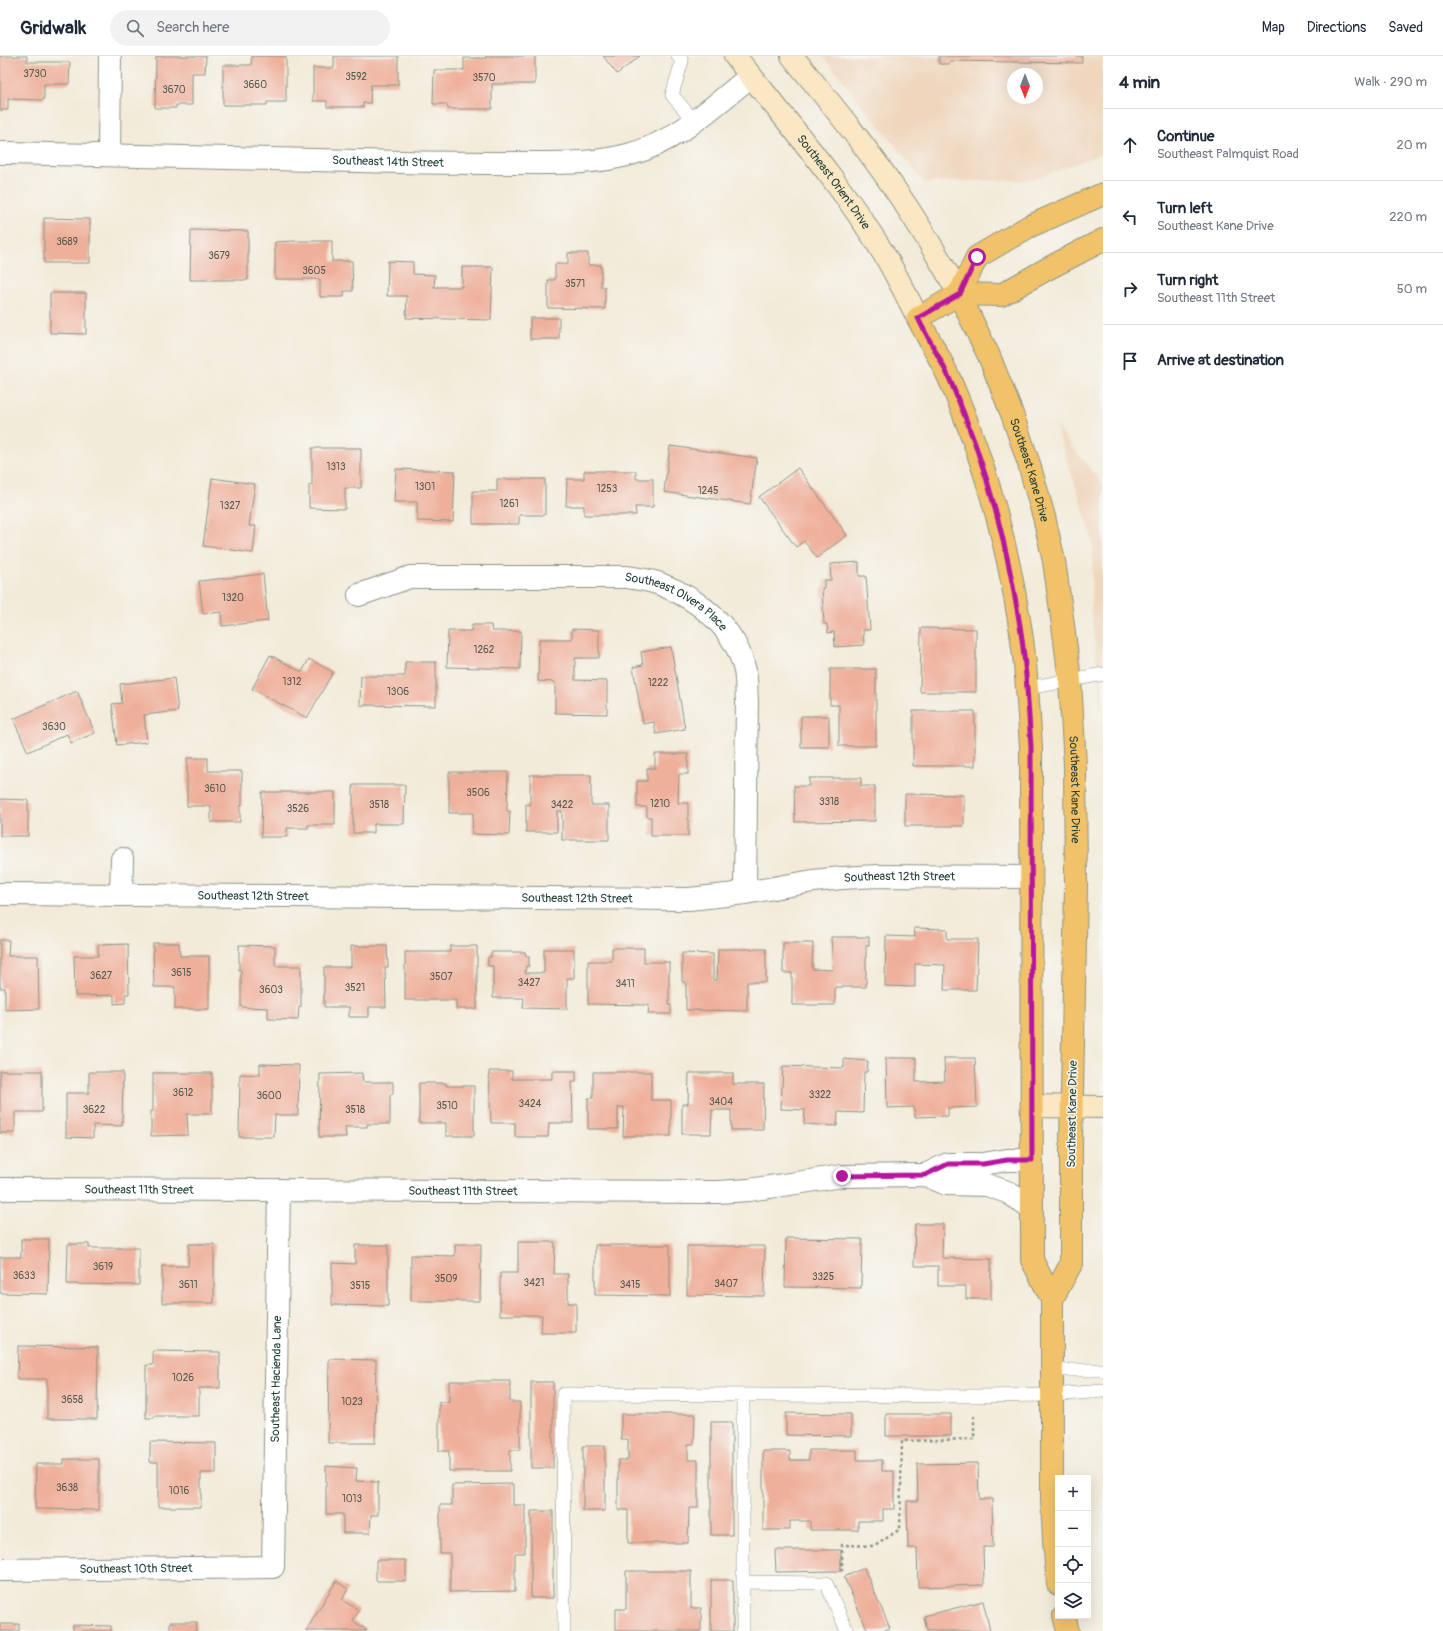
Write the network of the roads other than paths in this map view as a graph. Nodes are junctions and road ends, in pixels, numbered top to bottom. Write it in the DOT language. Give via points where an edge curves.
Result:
graph roads {
  1 [pos="110,56"];
  2 [pos="678,56"];
  3 [pos="735,56"];
  4 [pos="792,56"];
  5 [pos="751,76"];
  6 [pos="694,121"];
  7 [pos="0,153"];
  8 [pos="109,154"];
  9 [pos="1103,194"];
  10 [pos="1103,240"];
  11 [pos="960,294"];
  12 [pos="918,318"];
  13 [pos="359,595"];
  14 [pos="1103,674"];
  15 [pos="1070,680"];
  16 [pos="1028,688"];
  17 [pos="122,859"];
  18 [pos="1031,877"];
  19 [pos="745,893"];
  20 [pos="0,894"];
  21 [pos="121,895"];
  22 [pos="1032,1106"];
  23 [pos="1071,1106"];
  24 [pos="1103,1107"];
  25 [pos="1032,1160"];
  26 [pos="925,1175"];
  27 [pos="0,1190"];
  28 [pos="279,1190"];
  29 [pos="1032,1208"];
  30 [pos="1052,1299"];
  31 [pos="1053,1370"];
  32 [pos="1103,1370"];
  33 [pos="1103,1391"];
  34 [pos="743,1395"];
  35 [pos="1053,1395"];
  36 [pos="273,1567"];
  37 [pos="0,1570"];
  38 [pos="743,1582"];
  39 [pos="1058,1583"];
  40 [pos="1065,1619"];
  41 [pos="564,1631"];
  42 [pos="744,1631"];
  43 [pos="847,1631"];
  44 [pos="1068,1631"];
  1 -- 8 [label="street"];
  2 -- 6 [label="lane" via="682,61 672,95"];
  3 -- 5 [label="main road, Southeast Orient Drive"];
  4 -- 11 [label="main road" via="861,142 894,188 928,238"];
  5 -- 6 [label="street, Southeast 14th Street"];
  5 -- 12 [label="main road, Southeast Orient Drive" via="830,176 862,222 888,262"];
  6 -- 8 [label="street, Southeast 14th Street" via="660,144 630,154 573,162 424,162"];
  7 -- 8 [label="street, Southeast 14th Street"];
  9 -- 11 [label="main road" via="1028,227 977,257"];
  10 -- 11 [label="main road" via="1002,295"];
  11 -- 12 [label="main road"];
  11 -- 15 [label="main road, Southeast Kane Drive" via="989,356 1029,464 1055,569"];
  12 -- 16 [label="main road, Southeast Kane Drive" via="950,379 981,462 998,518 1018,615"];
  13 -- 19 [label="street, Southeast Olvera Place" via="410,577 627,577 659,583 689,597 715,616 734,642 745,670"];
  14 -- 15 [label="lane"];
  15 -- 16 [label="lane"];
  15 -- 23 [label="main road, Southeast Kane Drive" via="1075,765 1076,872"];
  16 -- 18 [label="main road, Southeast Kane Drive" via="1031,747"];
  17 -- 21 [label="street"];
  18 -- 19 [label="street, Southeast 12th Street" via="877,876 813,881"];
  18 -- 22 [label="main road, Southeast Kane Drive"];
  19 -- 21 [label="street, Southeast 12th Street" via="689,899"];
  20 -- 21 [label="street, Southeast 12th Street"];
  22 -- 23 [label="main road"];
  22 -- 25 [label="main road, Southeast Kane Drive"];
  23 -- 24 [label="main road"];
  23 -- 30 [label="main road, Southeast Kane Drive" via="1071,1264"];
  25 -- 26 [label="street, Southeast 11th Street" via="948,1164"];
  25 -- 29 [label="main road, Southeast Kane Drive"];
  26 -- 28 [label="street, Southeast 11th Street" via="842,1176 718,1192"];
  26 -- 29 [label="street, Southeast 11th Street" via="946,1184 987,1185 1007,1192"];
  27 -- 28 [label="street, Southeast 11th Street"];
  28 -- 36 [label="street, Southeast Hacienda Lane"];
  29 -- 30 [label="main road, Southeast Kane Drive" via="1032,1260"];
  30 -- 31 [label="main road, Southeast Kane Drive"];
  31 -- 32 [label="lane"];
  31 -- 35 [label="main road, Southeast Kane Drive"];
  33 -- 35 [label="lane"];
  34 -- 35 [label="lane"];
  34 -- 38 [label="lane"];
  34 -- 41 [label="lane" via="563,1394"];
  35 -- 39 [label="main road, Southeast Kane Drive" via="1052,1498"];
  36 -- 37 [label="street, Southeast 10th Street"];
  38 -- 42 [label="lane"];
  38 -- 43 [label="lane" via="826,1583"];
  40 -- 44 [label="main road"];
}
